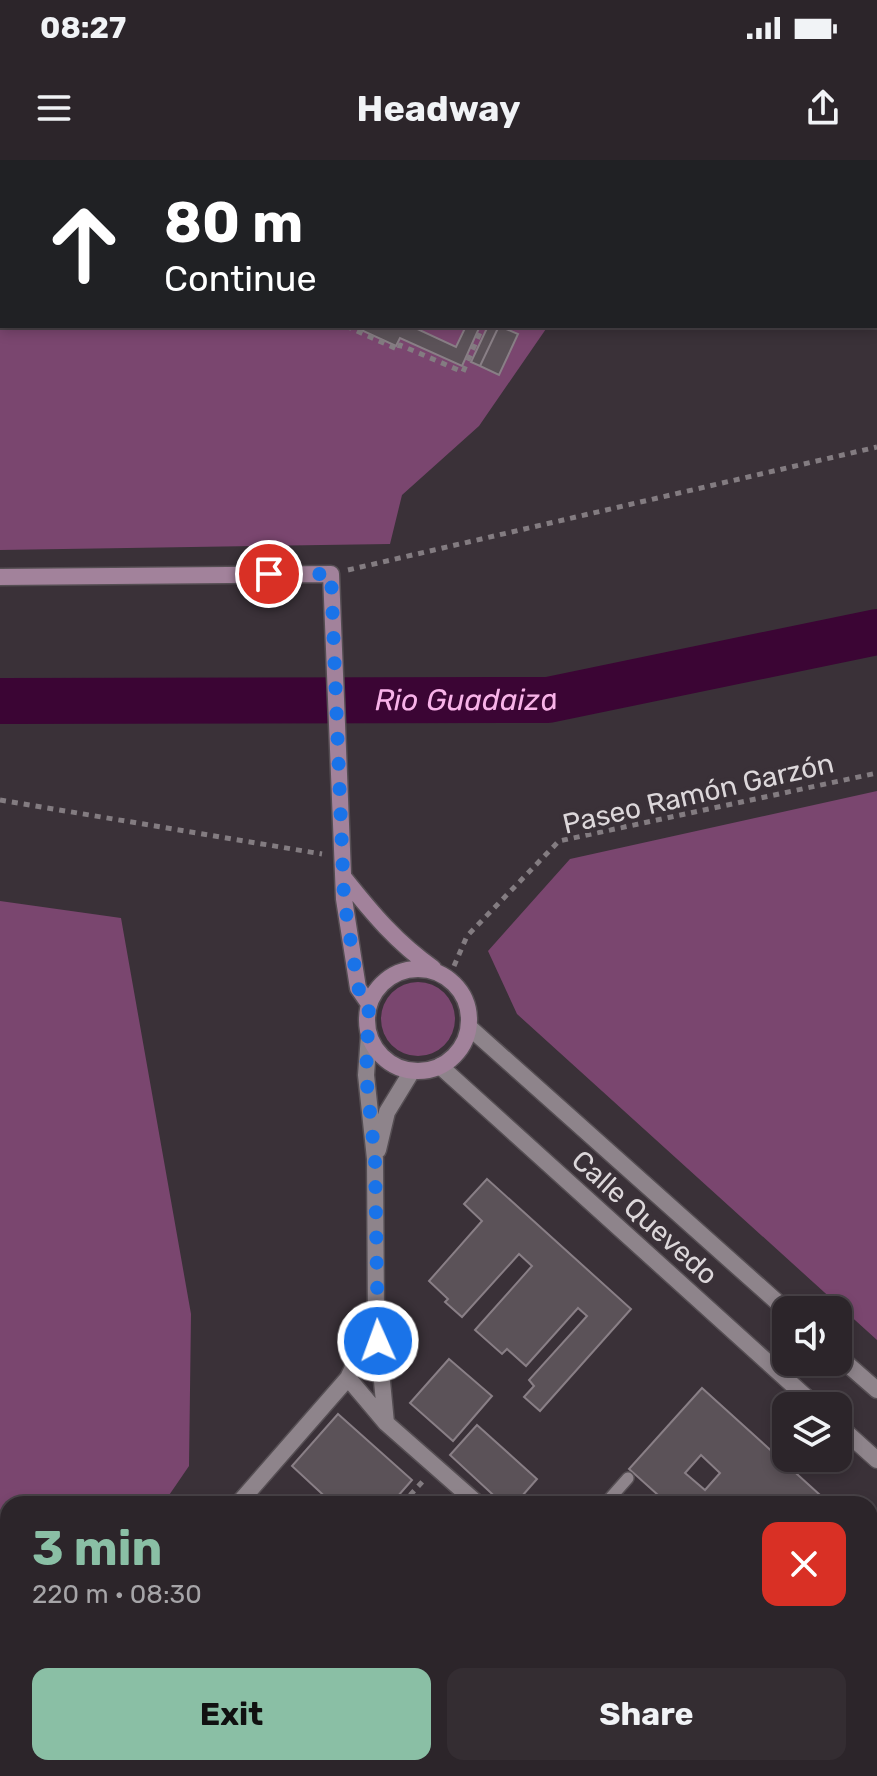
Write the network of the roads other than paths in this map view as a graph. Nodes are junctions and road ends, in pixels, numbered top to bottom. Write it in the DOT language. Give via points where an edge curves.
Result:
graph roads {
  1 [pos="0,577"];
  2 [pos="345,879"];
  3 [pos="444,975"];
  4 [pos="369,1004"];
  5 [pos="469,1027"];
  6 [pos="369,1035"];
  7 [pos="440,1066"];
  8 [pos="412,1071"];
  9 [pos="375,1159"];
  10 [pos="772,1298"];
  11 [pos="376,1319"];
  12 [pos="852,1368"];
  13 [pos="348,1378"];
  14 [pos="877,1390"];
  15 [pos="801,1392"];
  16 [pos="386,1423"];
  17 [pos="852,1438"];
  18 [pos="877,1460"];
  19 [pos="628,1478"];
  20 [pos="245,1496"];
  21 [pos="469,1496"];
  22 [pos="612,1496"];
  1 -- 2 [label="street" via="331,574"];
  2 -- 3 [label="street" via="406,949"];
  2 -- 4 [label="street" via="358,988"];
  3 -- 4 [label="street" via="411,969 397,973 385,980"];
  3 -- 5 [label="street" via="457,985 467,1005"];
  4 -- 6 [label="street"];
  5 -- 7 [label="street" via="459,1050"];
  5 -- 10 [label="street, Calle Quevedo"];
  6 -- 8 [label="street" via="385,1059"];
  6 -- 9 [label="street" via="366,1075"];
  7 -- 8 [label="street"];
  7 -- 15 [label="street, Calle Quevedo"];
  8 -- 9 [label="street" via="387,1112"];
  9 -- 11 [label="street"];
  11 -- 13 [label="street"];
  11 -- 16 [label="street"];
  12 -- 14 [label="street"];
  13 -- 16 [label="street"];
  13 -- 20 [label="street"];
  16 -- 21 [label="street"];
  17 -- 18 [label="street"];
  19 -- 22 [label="lane"];
}
